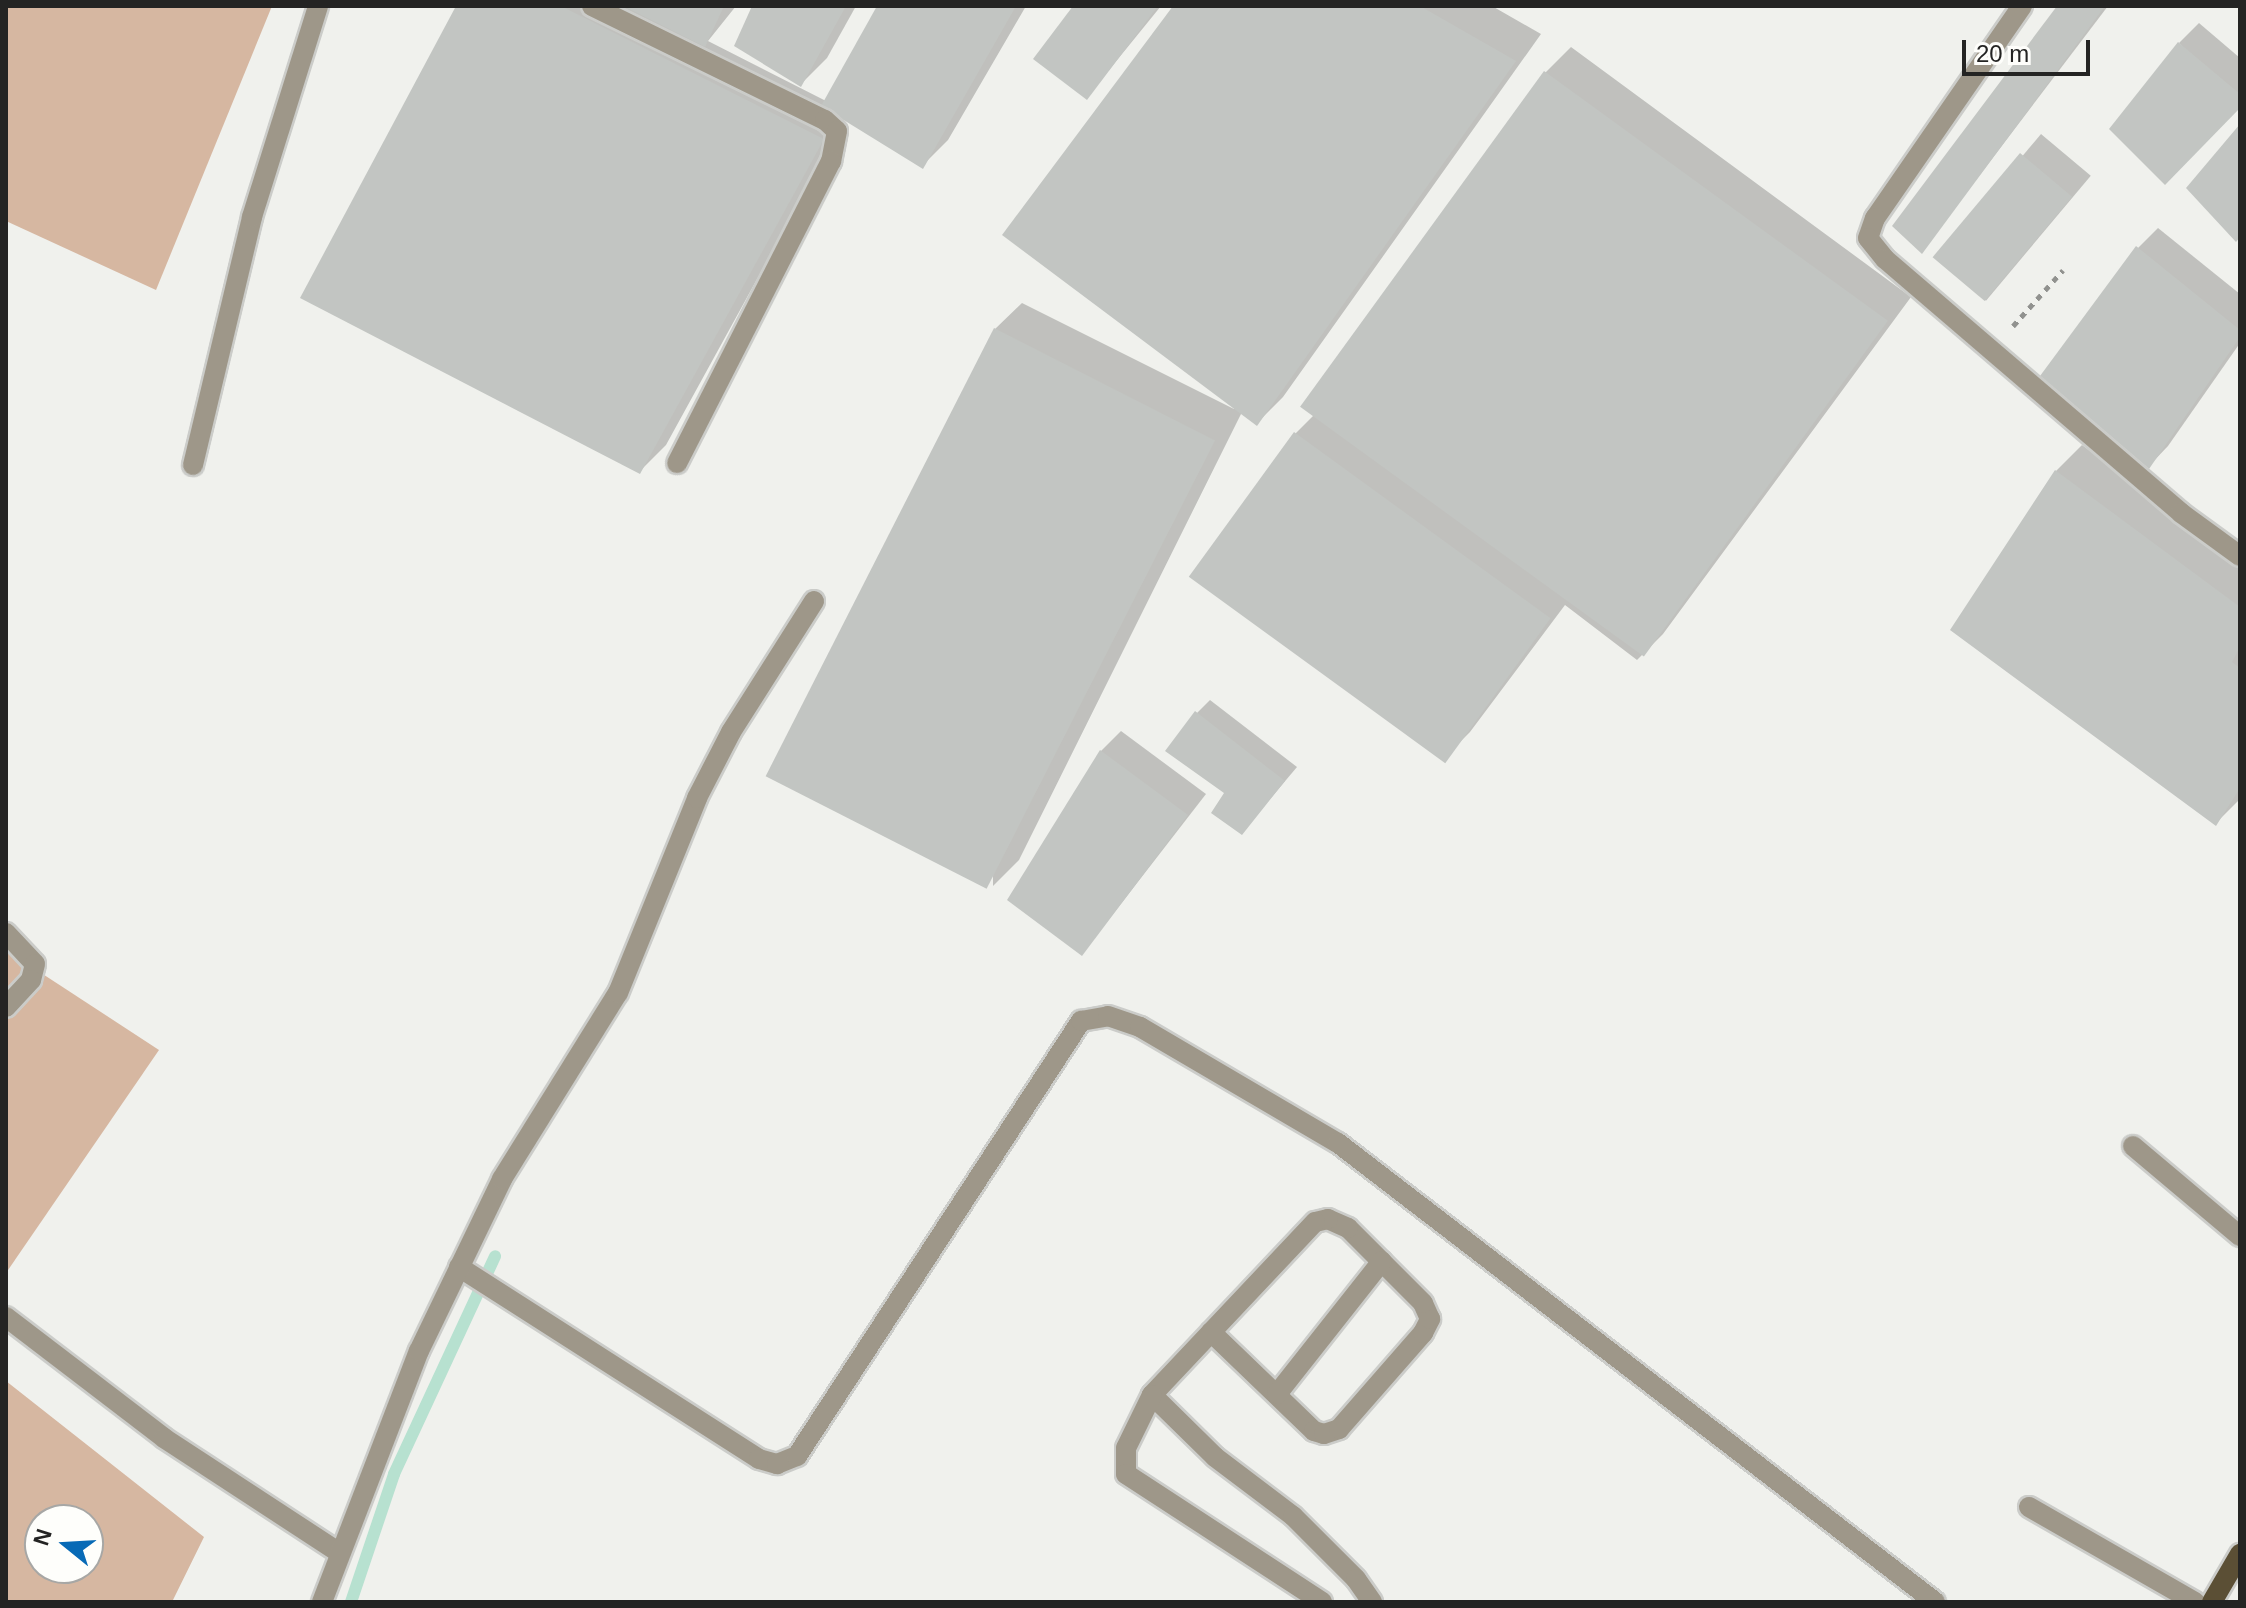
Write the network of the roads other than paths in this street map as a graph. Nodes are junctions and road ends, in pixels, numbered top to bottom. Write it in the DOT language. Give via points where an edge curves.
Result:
graph roads {
  1 [pos="318,6"];
  2 [pos="592,6"];
  3 [pos="2022,6"];
  4 [pos="677,463"];
  5 [pos="193,465"];
  6 [pos="2240,556"];
  7 [pos="814,601"];
  8 [pos="6,933"];
  9 [pos="6,1007"];
  10 [pos="2133,1146"];
  11 [pos="2240,1236"];
  12 [pos="1382,1261"];
  13 [pos="463,1269"];
  14 [pos="6,1317"];
  15 [pos="1211,1332"];
  16 [pos="1277,1394"];
  17 [pos="1152,1395"];
  18 [pos="2029,1507"];
  19 [pos="338,1552"];
  20 [pos="2240,1554"];
  21 [pos="322,1602"];
  22 [pos="1322,1602"];
  23 [pos="1372,1602"];
  24 [pos="1935,1602"];
  25 [pos="2195,1602"];
  26 [pos="2212,1602"];
  1 -- 5 [label="street" via="252,217"];
  2 -- 4 [label="street" via="825,120 837,131 831,161"];
  3 -- 6 [label="street" via="1875,218 1868,238 1991,351 2181,513"];
  7 -- 13 [label="street" via="731,732 697,798 630,970 502,1179"];
  8 -- 9 [label="street" via="35,964 31,980"];
  10 -- 11 [label="street"];
  12 -- 15 [label="street" via="1348,1228 1328,1219 1315,1222"];
  12 -- 16 [label="street"];
  12 -- 16 [label="street" via="1423,1303 1430,1319 1423,1333 1339,1429 1314,1431"];
  13 -- 19 [label="street"];
  13 -- 24 [label="street" via="759,1459 777,1464 797,1456 1081,1021 1108,1016 1140,1027 1338,1143"];
  14 -- 19 [label="street" via="164,1438"];
  15 -- 16 [label="street"];
  15 -- 17 [label="street"];
  17 -- 22 [label="street" via="1126,1448 1126,1474"];
  17 -- 23 [label="street" via="1215,1457 1293,1516"];
  18 -- 25 [label="street"];
  19 -- 21 [label="street"];
  20 -- 26 [label="main road"];
}
